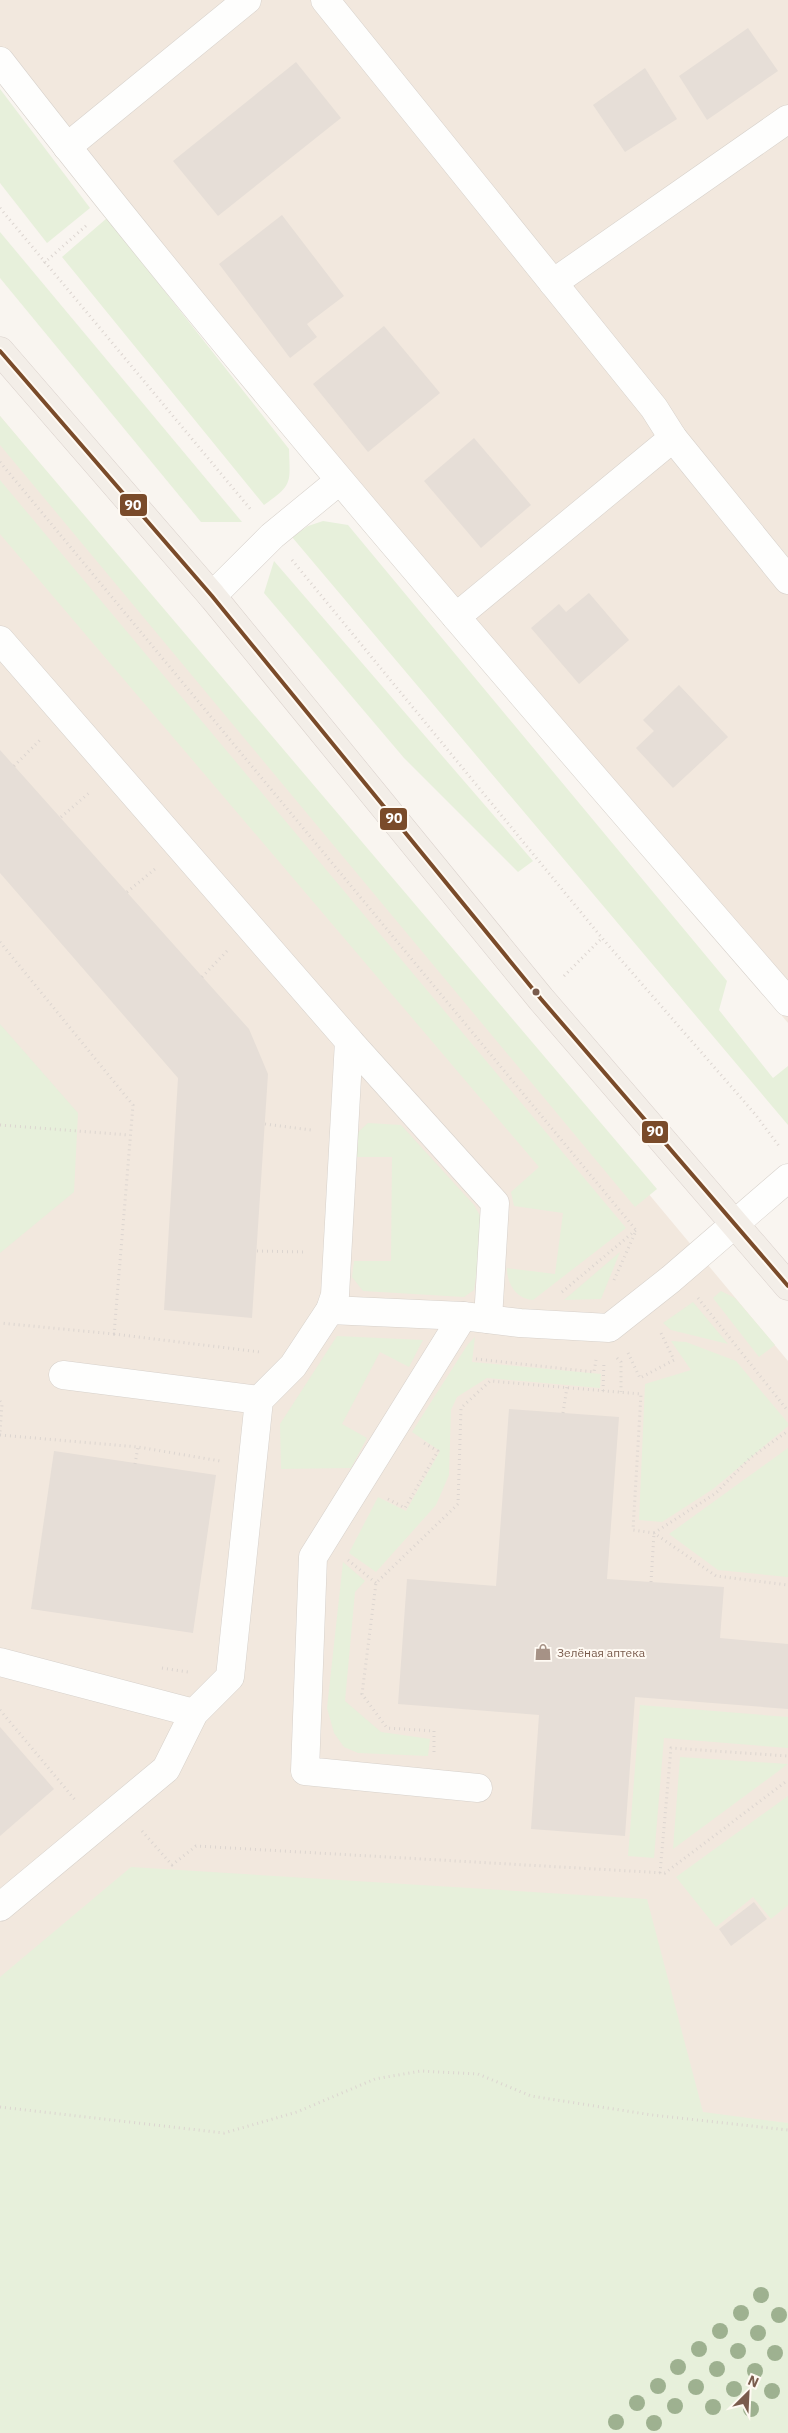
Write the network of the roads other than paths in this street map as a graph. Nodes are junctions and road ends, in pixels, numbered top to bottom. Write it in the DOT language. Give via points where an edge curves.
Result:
graph roads {
  1 [pos="247,0"];
  2 [pos="325,0"];
  3 [pos="0,62"];
  4 [pos="788,119"];
  5 [pos="67,148"];
  6 [pos="553,283"];
  7 [pos="1,355"];
  8 [pos="673,438"];
  9 [pos="339,481"];
  10 [pos="788,580"];
  11 [pos="212,596"];
  12 [pos="456,617"];
  13 [pos="0,640"];
  14 [pos="788,1002"];
  15 [pos="349,1041"];
  16 [pos="788,1178"];
  17 [pos="736,1222"];
  18 [pos="788,1286"];
  19 [pos="330,1310"];
  20 [pos="468,1323"];
  21 [pos="63,1375"];
  22 [pos="259,1400"];
  23 [pos="0,1662"];
  24 [pos="194,1713"];
  25 [pos="478,1788"];
  26 [pos="0,1907"];
  1 -- 5 [label="street"];
  2 -- 6 [label="street"];
  3 -- 5 [label="street"];
  4 -- 6 [label="street"];
  5 -- 9 [label="street"];
  6 -- 8 [label="street" via="654,408"];
  7 -- 11 [label="main road"];
  8 -- 10 [label="street"];
  8 -- 12 [label="street"];
  9 -- 11 [label="street" via="272,536"];
  9 -- 12 [label="street"];
  11 -- 17 [label="main road" via="541,999"];
  12 -- 14 [label="street"];
  13 -- 15 [label="street"];
  15 -- 19 [label="street" via="335,1295"];
  15 -- 20 [label="street" via="495,1202"];
  16 -- 17 [label="street"];
  17 -- 18 [label="main road"];
  17 -- 20 [label="street" via="609,1328"];
  19 -- 20 [label="street"];
  19 -- 22 [label="street" via="293,1366"];
  20 -- 25 [label="street" via="313,1557 305,1771"];
  21 -- 22 [label="street"];
  22 -- 24 [label="street" via="230,1677"];
  23 -- 24 [label="street"];
  24 -- 26 [label="street" via="166,1769"];
}
